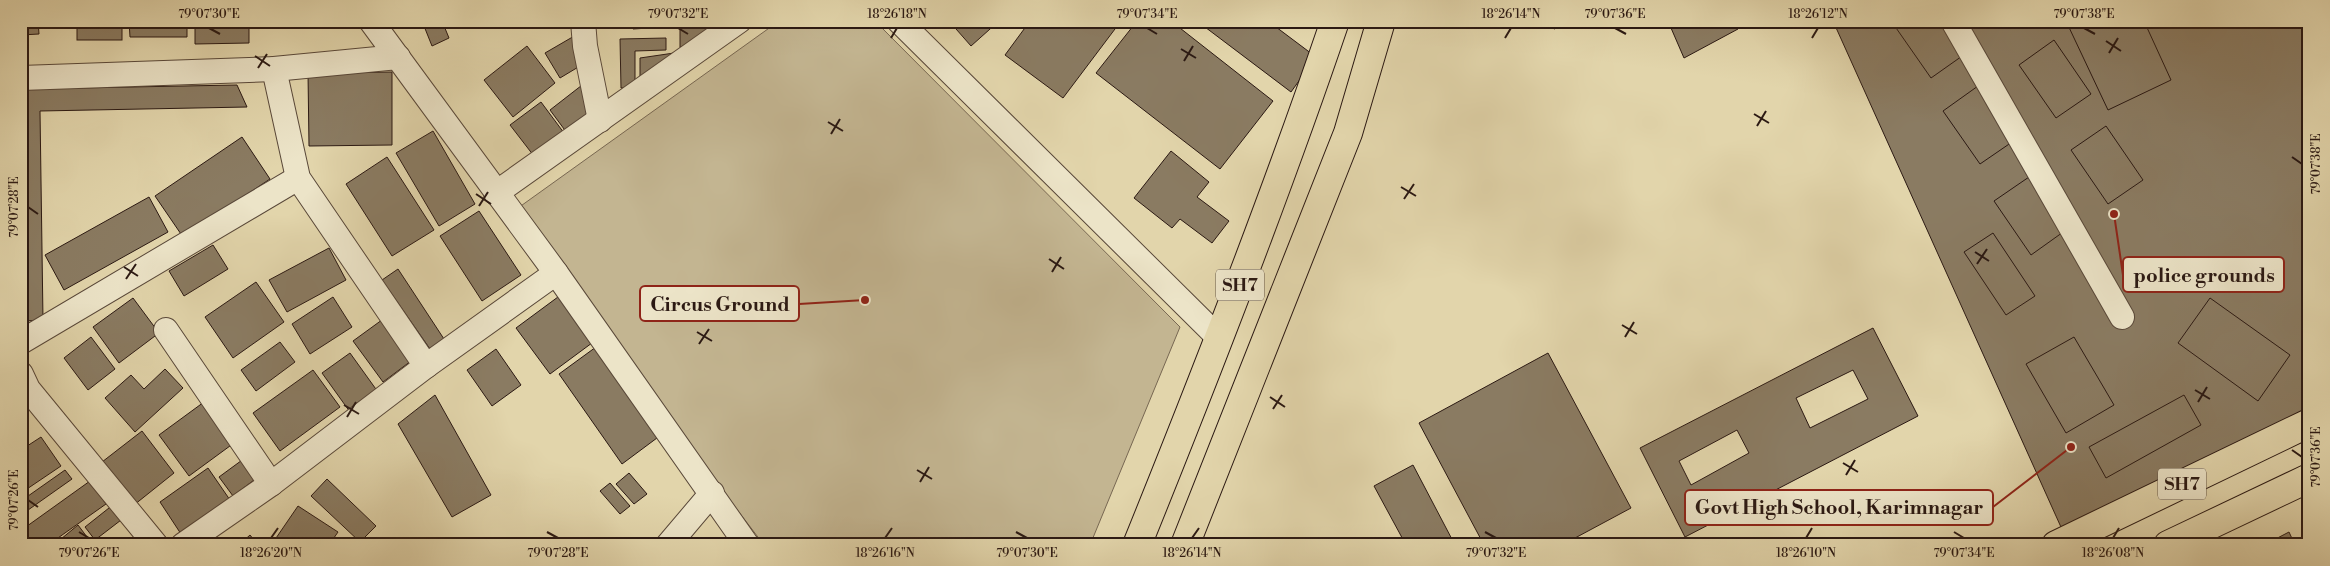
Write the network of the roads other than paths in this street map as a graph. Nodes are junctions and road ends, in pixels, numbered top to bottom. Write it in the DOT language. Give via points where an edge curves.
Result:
graph roads {
  1 [pos="371,21"];
  2 [pos="583,21"];
  3 [pos="739,21"];
  4 [pos="899,21"];
  5 [pos="1335,21"];
  6 [pos="1381,21"];
  7 [pos="1953,21"];
  8 [pos="398,57"];
  9 [pos="274,69"];
  10 [pos="21,78"];
  11 [pos="600,120"];
  12 [pos="298,178"];
  13 [pos="496,193"];
  14 [pos="556,273"];
  15 [pos="2122,317"];
  16 [pos="166,330"];
  17 [pos="1220,339"];
  18 [pos="21,342"];
  19 [pos="426,366"];
  20 [pos="21,374"];
  21 [pos="2309,423"];
  22 [pos="2309,478"];
  23 [pos="271,484"];
  24 [pos="712,493"];
  25 [pos="156,545"];
  26 [pos="183,545"];
  27 [pos="668,545"];
  28 [pos="747,545"];
  29 [pos="1137,545"];
  30 [pos="1186,545"];
  31 [pos="2056,545"];
  32 [pos="2168,545"];
  1 -- 8 [label="street"];
  2 -- 11 [label="street"];
  3 -- 11 [label="street"];
  4 -- 17 [label="street"];
  5 -- 17 [label="main road, SH7"];
  6 -- 30 [label="main road, SH7" via="1348,133"];
  7 -- 15 [label="street"];
  8 -- 9 [label="street"];
  8 -- 13 [label="street"];
  9 -- 10 [label="street"];
  9 -- 12 [label="street"];
  11 -- 13 [label="street"];
  12 -- 18 [label="street"];
  12 -- 19 [label="street"];
  13 -- 14 [label="street"];
  14 -- 19 [label="street"];
  14 -- 24 [label="street"];
  16 -- 23 [label="street"];
  17 -- 29 [label="main road, SH7"];
  19 -- 23 [label="street"];
  20 -- 25 [label="street" via="28,389"];
  21 -- 31 [label="main road, SH7"];
  22 -- 32 [label="main road, SH7"];
  23 -- 26 [label="street"];
  24 -- 27 [label="street"];
  24 -- 28 [label="street"];
}
